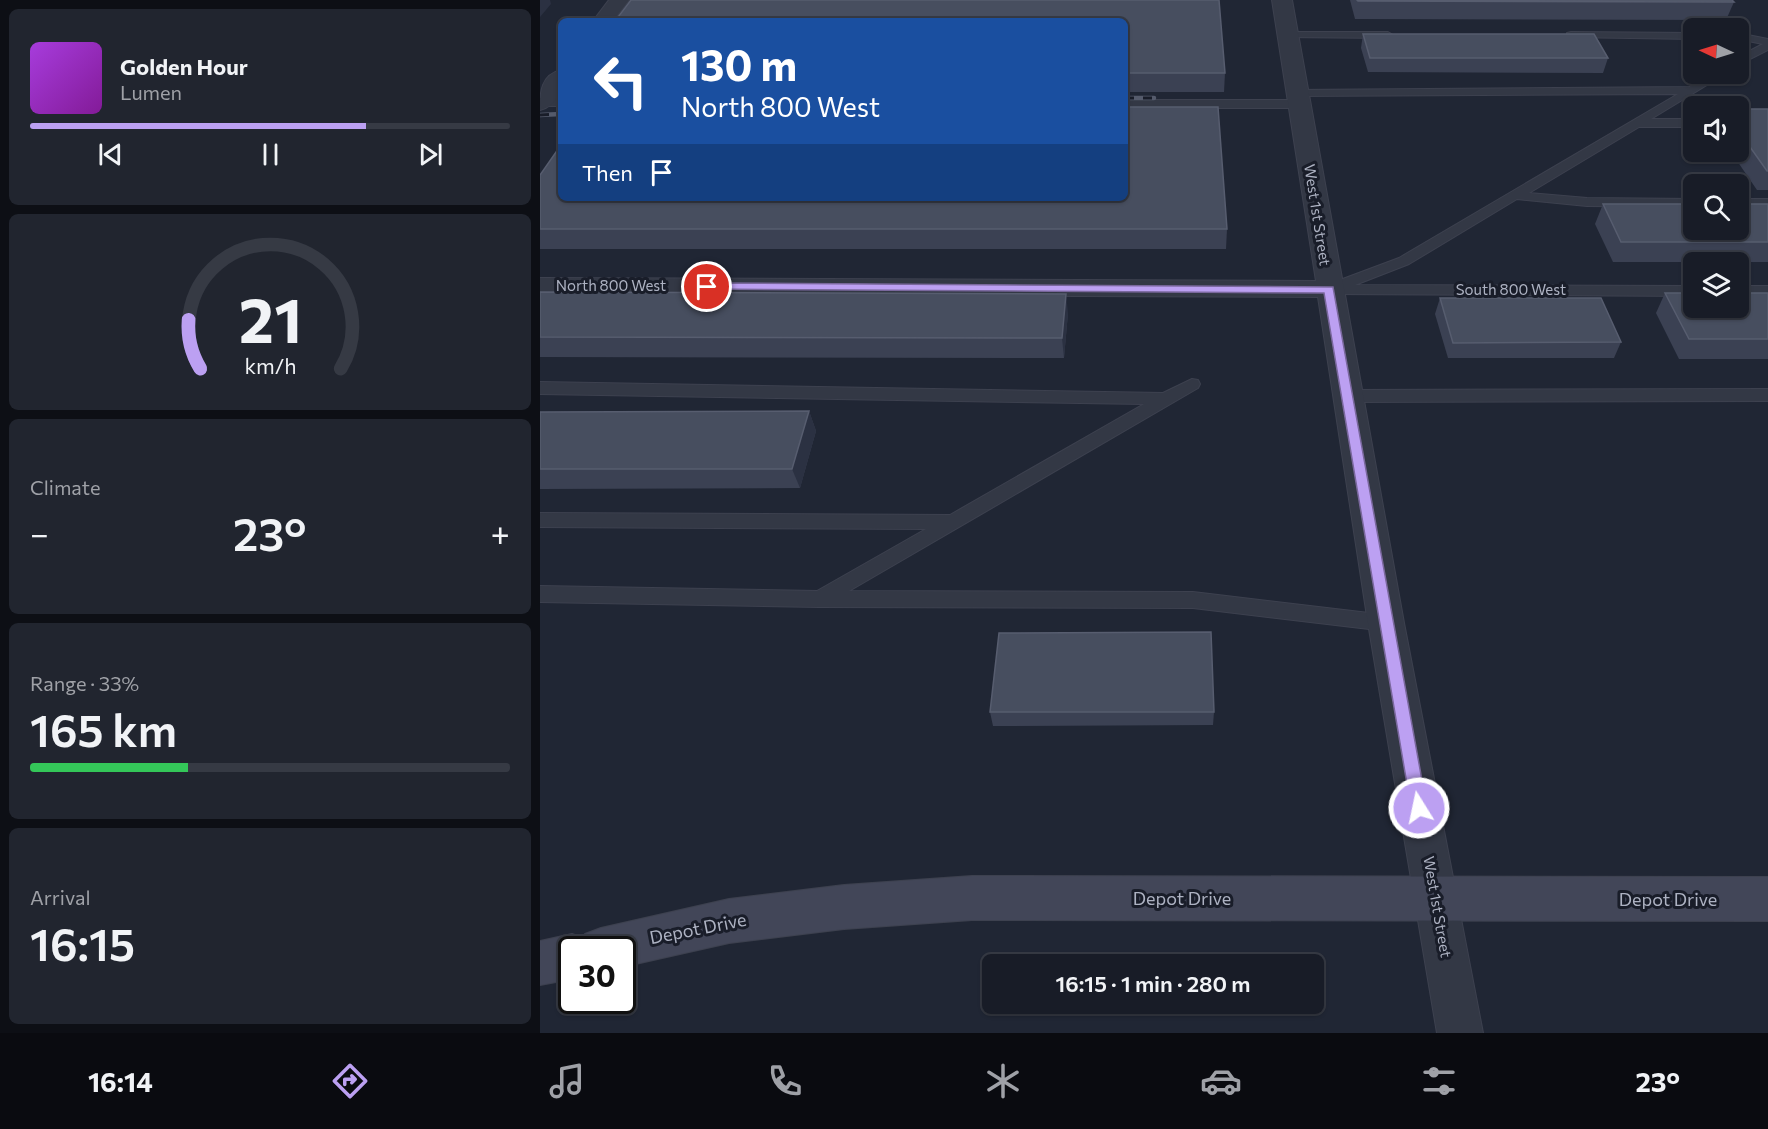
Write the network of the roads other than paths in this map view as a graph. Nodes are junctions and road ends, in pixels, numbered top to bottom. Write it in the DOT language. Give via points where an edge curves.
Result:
graph roads {
  1 [pos="619,0"];
  2 [pos="1282,0"];
  3 [pos="605,18"];
  4 [pos="1287,35"];
  5 [pos="1395,35"];
  6 [pos="1562,35"];
  7 [pos="1683,36"];
  8 [pos="1749,39"];
  9 [pos="1768,44"];
  10 [pos="1749,55"];
  11 [pos="558,81"];
  12 [pos="1700,84"];
  13 [pos="1689,90"];
  14 [pos="1298,98"];
  15 [pos="546,102"];
  16 [pos="1128,104"];
  17 [pos="1633,123"];
  18 [pos="1683,123"];
  19 [pos="1512,195"];
  20 [pos="1683,203"];
  21 [pos="1749,203"];
  22 [pos="1768,203"];
  23 [pos="540,286"];
  24 [pos="1329,289"];
  25 [pos="1683,291"];
  26 [pos="1749,291"];
  27 [pos="1768,291"];
  28 [pos="1192,384"];
  29 [pos="540,388"];
  30 [pos="1768,395"];
  31 [pos="1348,396"];
  32 [pos="1166,399"];
  33 [pos="540,520"];
  34 [pos="953,522"];
  35 [pos="540,594"];
  36 [pos="819,599"];
  37 [pos="1386,622"];
  38 [pos="1768,899"];
  39 [pos="1436,900"];
  40 [pos="636,942"];
  41 [pos="558,959"];
  42 [pos="540,963"];
  43 [pos="1460,1033"];
  1 -- 3 [label="street"];
  2 -- 4 [label="street, West 1st Street"];
  4 -- 5 [label="lane"];
  4 -- 14 [label="street, West 1st Street"];
  6 -- 7 [label="lane"];
  8 -- 9 [label="lane"];
  9 -- 10 [label="lane"];
  11 -- 15 [label="street"];
  12 -- 13 [label="lane"];
  13 -- 14 [label="lane"];
  13 -- 17 [label="lane"];
  14 -- 16 [label="lane"];
  14 -- 24 [label="street, West 1st Street"];
  17 -- 18 [label="lane"];
  17 -- 19 [label="lane"];
  19 -- 20 [label="lane" via="1587,202"];
  19 -- 24 [label="lane" via="1404,261"];
  21 -- 22 [label="lane"];
  23 -- 24 [label="street, North 800 West"];
  24 -- 25 [label="lane, South 800 West"];
  24 -- 31 [label="street, West 1st Street"];
  26 -- 27 [label="lane"];
  28 -- 32 [label="lane"];
  29 -- 32 [label="lane"];
  30 -- 31 [label="lane"];
  31 -- 37 [label="street, West 1st Street"];
  32 -- 34 [label="lane"];
  33 -- 34 [label="lane"];
  34 -- 36 [label="lane"];
  35 -- 36 [label="lane"];
  36 -- 37 [label="lane" via="1193,600"];
  37 -- 39 [label="street, West 1st Street"];
  38 -- 39 [label="main road, Depot Drive"];
  39 -- 40 [label="main road, Depot Drive" via="972,897 729,921"];
  39 -- 43 [label="street, West 1st Street"];
  41 -- 42 [label="main road"];
}
